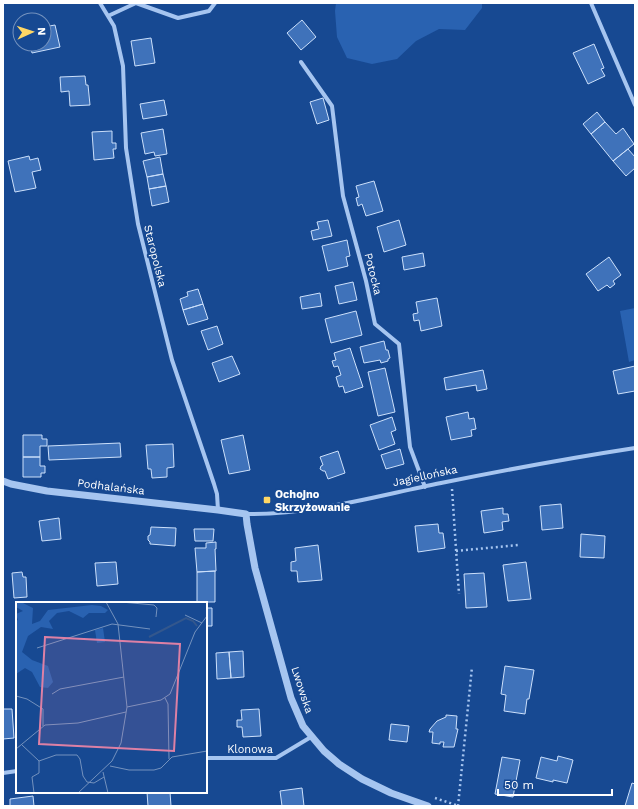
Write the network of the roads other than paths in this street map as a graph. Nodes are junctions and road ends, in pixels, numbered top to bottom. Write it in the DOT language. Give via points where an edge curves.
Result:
graph roads {
  1 [pos="100,3"];
  2 [pos="215,3"];
  3 [pos="591,3"];
  4 [pos="108,16"];
  5 [pos="301,62"];
  6 [pos="635,105"];
  7 [pos="635,448"];
  8 [pos="3,481"];
  9 [pos="425,487"];
  10 [pos="218,510"];
  11 [pos="246,514"];
  12 [pos="312,737"];
  13 [pos="207,758"];
  14 [pos="16,771"];
  15 [pos="3,772"];
  16 [pos="428,806"];
  1 -- 4 [label="street, Staropolska"];
  2 -- 4 [label="street" via="209,11 178,18 136,3"];
  3 -- 6 [label="street"];
  4 -- 10 [label="street, Staropolska" via="114,26 123,66 126,148 138,224 172,360 214,484"];
  5 -- 9 [label="street, Potocka" via="332,106 343,196 375,324 399,344 410,447"];
  7 -- 9 [label="street, Jagiellońska"];
  8 -- 10 [label="street, Podhalańska" via="47,491"];
  9 -- 11 [label="street, Jagiellońska" via="310,510"];
  10 -- 11 [label="street, Jagiellońska"];
  11 -- 12 [label="street, Lwowska" via="255,568 291,698 303,726"];
  12 -- 13 [label="street, Klonowa" via="276,758"];
  12 -- 16 [label="street, Lwowska" via="338,764 362,779"];
  14 -- 15 [label="street"];
}
